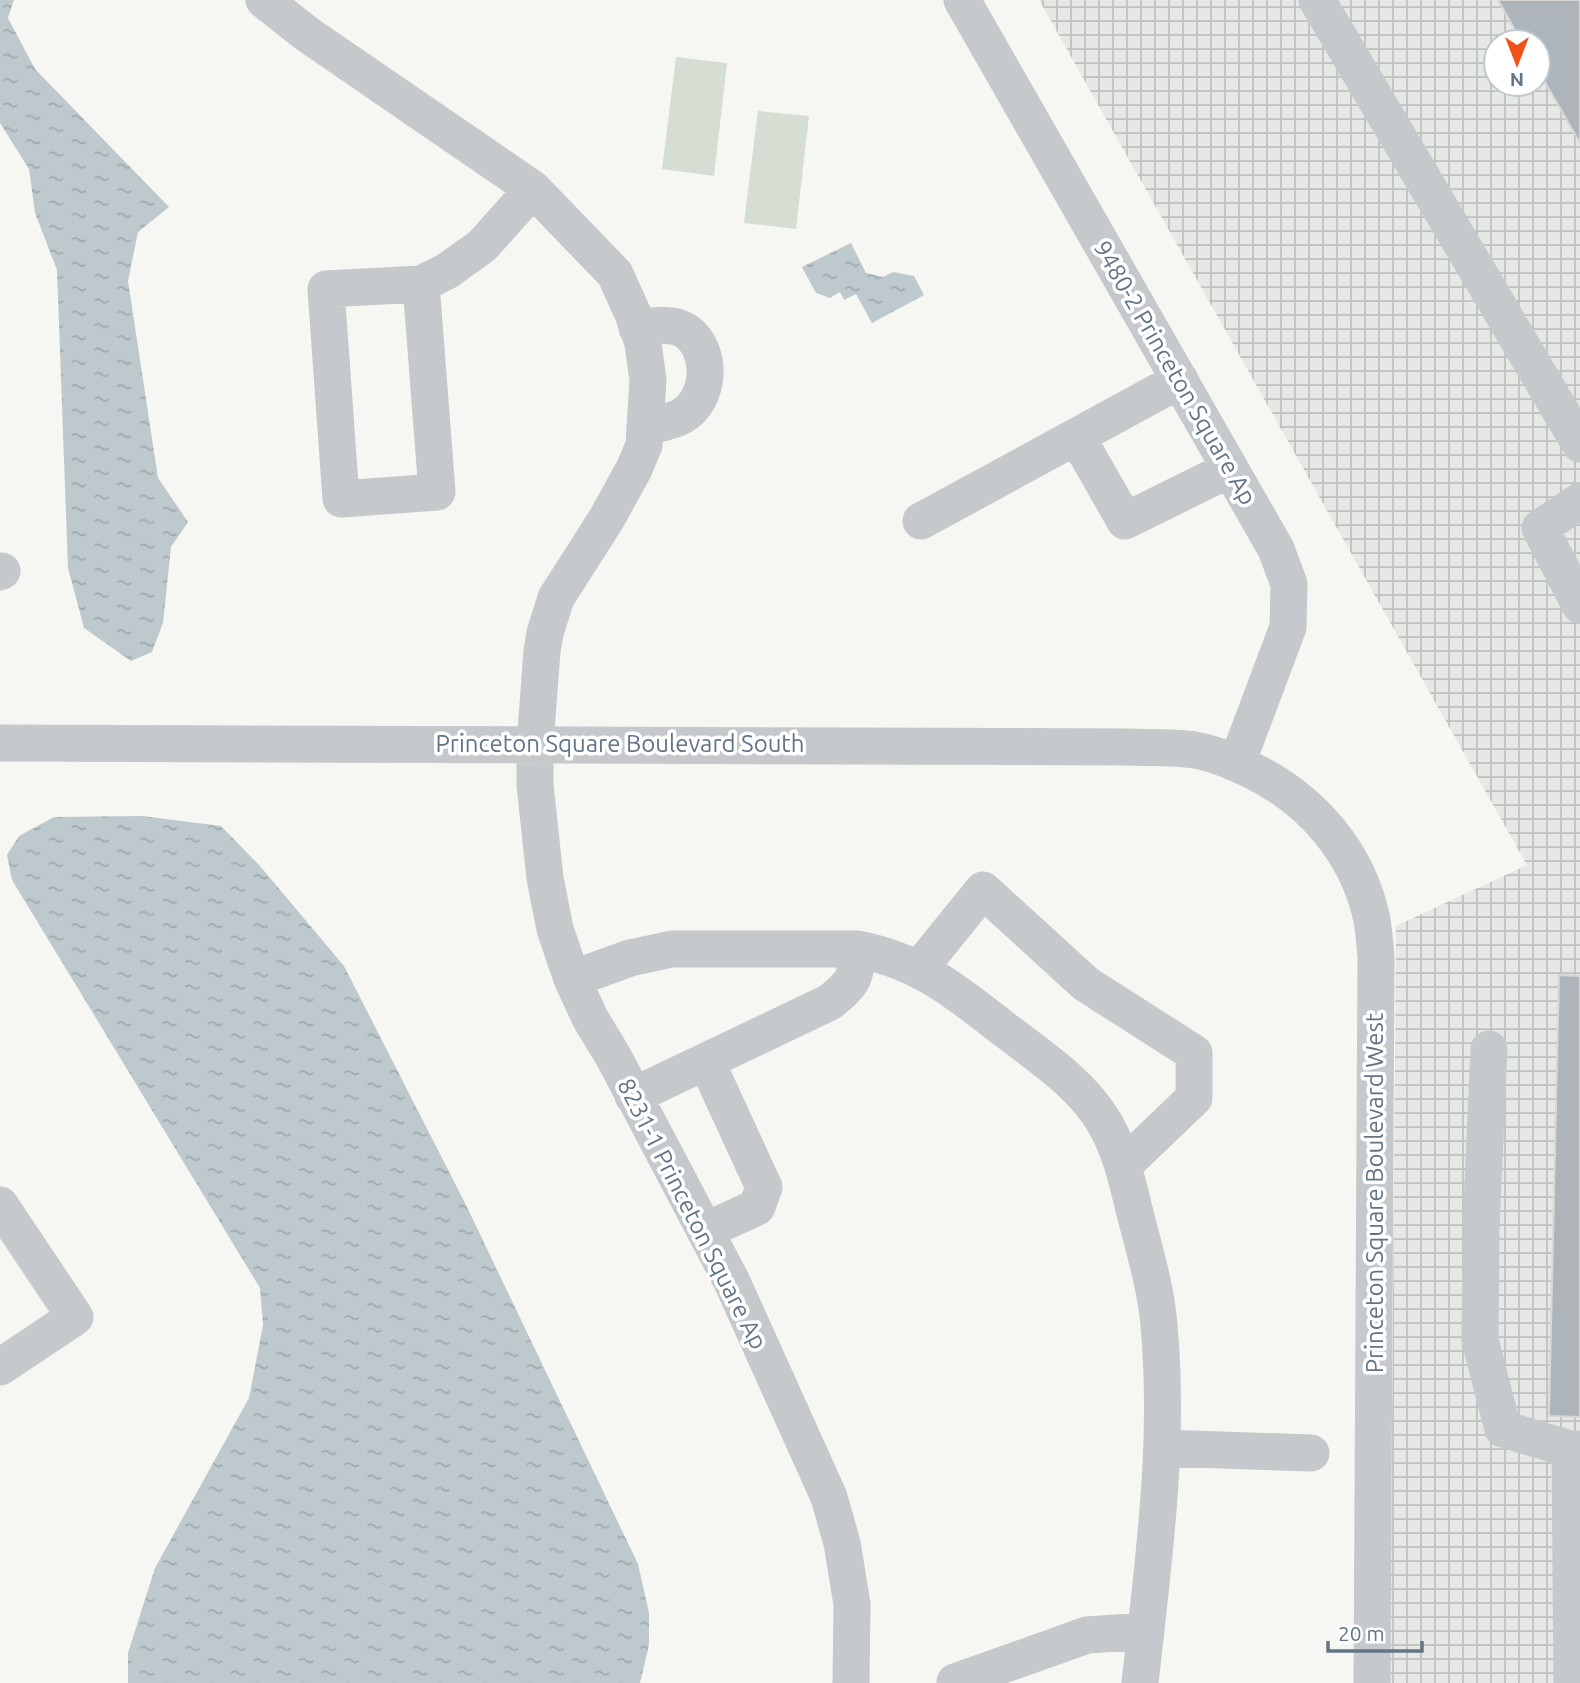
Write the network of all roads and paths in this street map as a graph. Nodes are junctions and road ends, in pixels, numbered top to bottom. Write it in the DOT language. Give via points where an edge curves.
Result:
graph roads {
  1 [pos="264,0"];
  2 [pos="962,0"];
  3 [pos="1317,0"];
  4 [pos="533,189"];
  5 [pos="421,284"];
  6 [pos="638,328"];
  7 [pos="1180,380"];
  8 [pos="645,427"];
  9 [pos="1077,437"];
  10 [pos="1580,444"];
  11 [pos="1230,468"];
  12 [pos="1580,501"];
  13 [pos="921,521"];
  14 [pos="1580,605"];
  15 [pos="0,743"];
  16 [pos="535,744"];
  17 [pos="1237,763"];
  18 [pos="858,949"];
  19 [pos="919,969"];
  20 [pos="572,979"];
  21 [pos="1489,1049"];
  22 [pos="706,1061"];
  23 [pos="633,1096"];
  24 [pos="1123,1166"];
  25 [pos="5,1223"];
  26 [pos="705,1231"];
  27 [pos="0,1367"];
  28 [pos="1163,1448"];
  29 [pos="1575,1449"];
  30 [pos="1311,1453"];
  31 [pos="1146,1631"];
  32 [pos="955,1682"];
  33 [pos="851,1683"];
  34 [pos="1140,1683"];
  35 [pos="1373,1683"];
  36 [pos="1572,1683"];
  1 -- 4 [label="street, 8231-1 Princeton Square Ap"];
  2 -- 7 [label="street, 9480-2 Princeton Square Ap"];
  3 -- 10 [label="street"];
  4 -- 5 [label="street" via="482,246"];
  4 -- 6 [label="street, 8231-1 Princeton Square Ap" via="615,274"];
  5 -- 5 [label="street" via="326,289 341,499 437,492"];
  6 -- 8 [label="street, 8231-1 Princeton Square Ap" via="648,380"];
  6 -- 8 [label="street" via="669,325 686,331 704,357 705,380 698,402 681,417"];
  7 -- 9 [label="street"];
  7 -- 11 [label="street, 9480-2 Princeton Square Ap"];
  8 -- 16 [label="street, 8231-1 Princeton Square Ap" via="644,445 634,468 556,598 542,651"];
  9 -- 11 [label="street" via="1125,521"];
  9 -- 13 [label="street"];
  11 -- 17 [label="street, 9480-2 Princeton Square Ap" via="1276,549 1289,584 1288,627"];
  12 -- 14 [label="street" via="1539,528"];
  15 -- 16 [label="street, Princeton Square Boulevard South"];
  16 -- 17 [label="street, Princeton Square Boulevard South" via="1130,747 1197,750"];
  16 -- 20 [label="street, 8231-1 Princeton Square Ap" via="545,878 555,929"];
  17 -- 35 [label="street, Princeton Square Boulevard West" via="1276,782 1333,833 1351,862 1372,919 1376,957"];
  18 -- 19 [label="street"];
  18 -- 20 [label="street" via="672,949"];
  18 -- 22 [label="street" via="858,969 851,985 830,1002"];
  19 -- 24 [label="street" via="951,987 1081,1092 1104,1122"];
  19 -- 24 [label="street" via="983,890 1086,984 1194,1053 1194,1098"];
  20 -- 23 [label="street, 8231-1 Princeton Square Ap"];
  21 -- 29 [label="street" via="1480,1340 1503,1429"];
  22 -- 23 [label="street"];
  22 -- 26 [label="street" via="764,1187 757,1207"];
  23 -- 26 [label="street, 8231-1 Princeton Square Ap"];
  24 -- 28 [label="street" via="1159,1325"];
  25 -- 27 [label="street" via="75,1317"];
  26 -- 33 [label="street, 8231-1 Princeton Square Ap" via="829,1497 852,1604"];
  28 -- 30 [label="street"];
  28 -- 31 [label="street"];
  29 -- 36 [label="street"];
  31 -- 32 [label="street" via="1087,1635"];
  31 -- 34 [label="street"];
}
